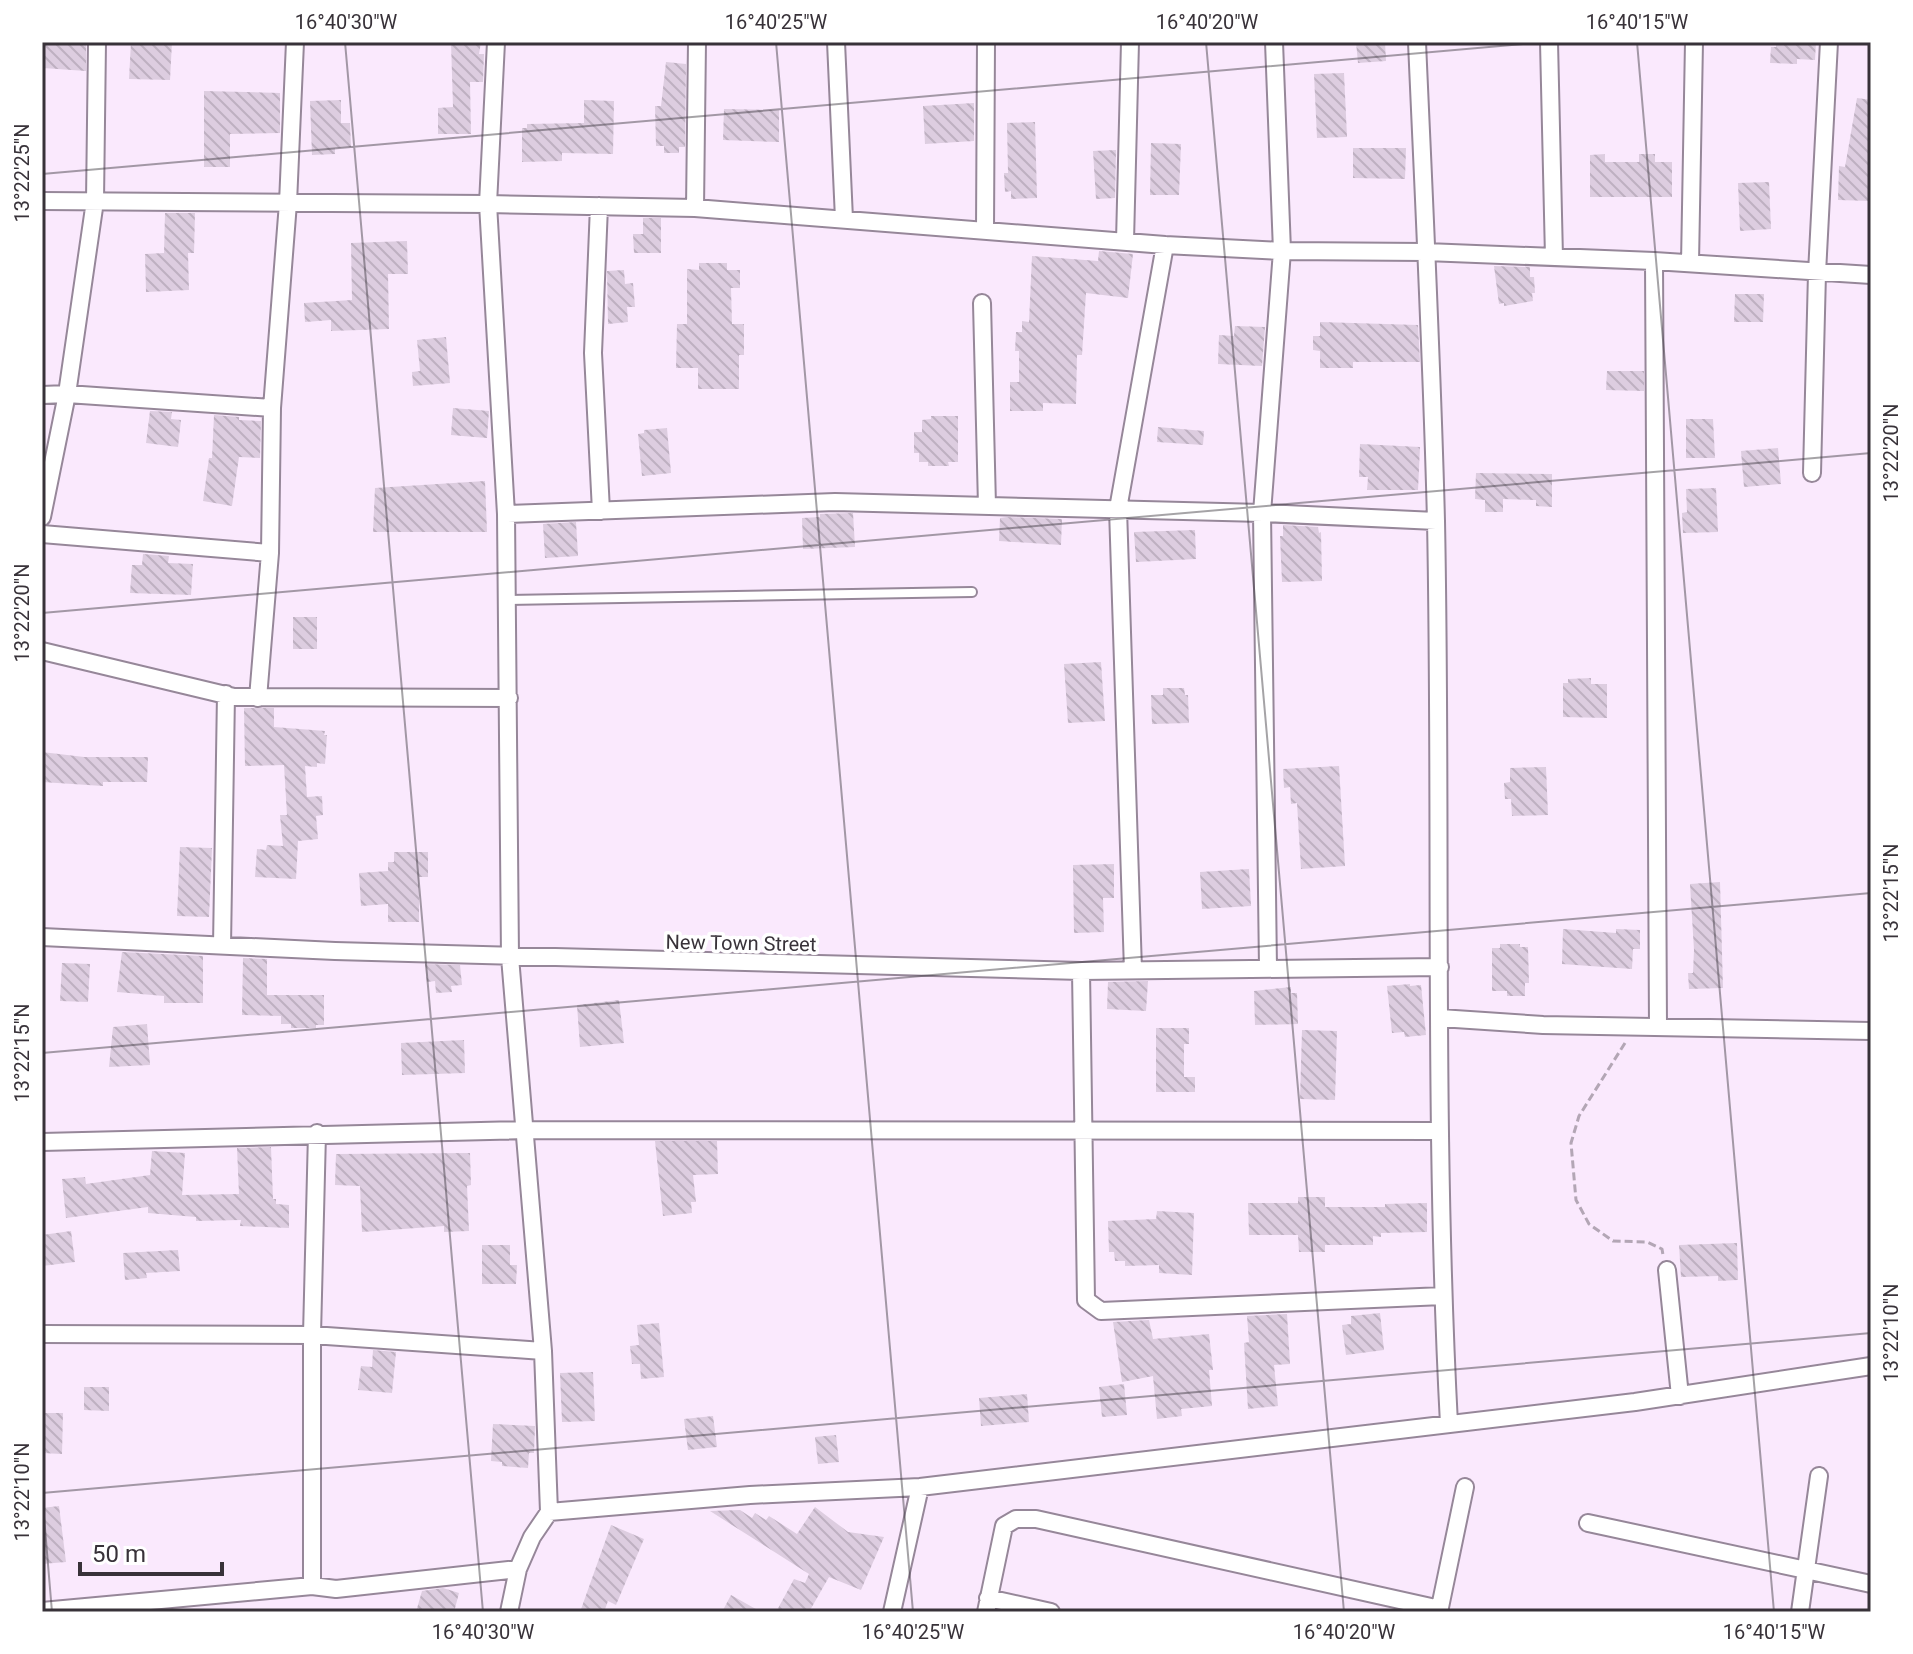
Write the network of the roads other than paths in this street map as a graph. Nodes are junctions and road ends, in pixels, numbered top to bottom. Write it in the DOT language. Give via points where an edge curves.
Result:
graph roads {
  1 [pos="97,42"];
  2 [pos="295,42"];
  3 [pos="496,42"];
  4 [pos="697,42"];
  5 [pos="836,42"];
  6 [pos="986,42"];
  7 [pos="1130,42"];
  8 [pos="1274,42"];
  9 [pos="1417,42"];
  10 [pos="1549,42"];
  11 [pos="1694,42"];
  12 [pos="1829,42"];
  13 [pos="42,201"];
  14 [pos="95,201"];
  15 [pos="288,203"];
  16 [pos="488,204"];
  17 [pos="599,206"];
  18 [pos="695,208"];
  19 [pos="844,219"];
  20 [pos="985,230"];
  21 [pos="1125,241"];
  22 [pos="1165,245"];
  23 [pos="1282,251"];
  24 [pos="1426,252"];
  25 [pos="1554,257"];
  26 [pos="1654,261"];
  27 [pos="1690,263"];
  28 [pos="1817,273"];
  29 [pos="1871,275"];
  30 [pos="982,303"];
  31 [pos="67,394"];
  32 [pos="42,395"];
  33 [pos="272,408"];
  34 [pos="1812,473"];
  35 [pos="987,506"];
  36 [pos="1118,509"];
  37 [pos="601,511"];
  38 [pos="1262,513"];
  39 [pos="506,514"];
  40 [pos="42,517"];
  41 [pos="1436,521"];
  42 [pos="42,534"];
  43 [pos="270,553"];
  44 [pos="972,592"];
  45 [pos="507,600"];
  46 [pos="42,651"];
  47 [pos="226,694"];
  48 [pos="258,698"];
  49 [pos="509,698"];
  50 [pos="42,937"];
  51 [pos="222,946"];
  52 [pos="510,957"];
  53 [pos="1440,967"];
  54 [pos="1268,968"];
  55 [pos="1133,970"];
  56 [pos="1081,971"];
  57 [pos="1440,1018"];
  58 [pos="1658,1026"];
  59 [pos="1871,1031"];
  60 [pos="525,1130"];
  61 [pos="1084,1130"];
  62 [pos="1438,1131"];
  63 [pos="317,1133"];
  64 [pos="42,1142"];
  65 [pos="1667,1270"];
  66 [pos="1443,1296"];
  67 [pos="42,1334"];
  68 [pos="312,1335"];
  69 [pos="543,1351"];
  70 [pos="1871,1366"];
  71 [pos="1680,1396"];
  72 [pos="1449,1424"];
  73 [pos="1819,1476"];
  74 [pos="920,1487"];
  75 [pos="1465,1487"];
  76 [pos="549,1512"];
  77 [pos="1588,1523"];
  78 [pos="518,1569"];
  79 [pos="1805,1570"];
  80 [pos="1871,1584"];
  81 [pos="312,1586"];
  82 [pos="180,1605"];
  83 [pos="987,1605"];
  84 [pos="1440,1610"];
  85 [pos="42,1611"];
  86 [pos="509,1612"];
  87 [pos="892,1612"];
  88 [pos="1051,1612"];
  89 [pos="1800,1612"];
  1 -- 14 [label="street"];
  2 -- 15 [label="street"];
  3 -- 16 [label="street"];
  4 -- 18 [label="street"];
  5 -- 19 [label="street"];
  6 -- 20 [label="street"];
  7 -- 21 [label="street"];
  8 -- 23 [label="street"];
  9 -- 24 [label="street"];
  10 -- 25 [label="street"];
  11 -- 27 [label="street"];
  12 -- 28 [label="street"];
  13 -- 14 [label="street"];
  14 -- 15 [label="street"];
  14 -- 31 [label="street"];
  15 -- 16 [label="street"];
  15 -- 33 [label="street"];
  16 -- 17 [label="street"];
  16 -- 39 [label="street"];
  17 -- 18 [label="street"];
  17 -- 37 [label="street" via="593,353"];
  18 -- 19 [label="street"];
  19 -- 20 [label="street"];
  20 -- 21 [label="street"];
  21 -- 22 [label="street"];
  22 -- 23 [label="street"];
  22 -- 36 [label="street"];
  23 -- 24 [label="street"];
  23 -- 38 [label="street"];
  24 -- 25 [label="street"];
  24 -- 41 [label="street"];
  25 -- 26 [label="street"];
  26 -- 27 [label="street"];
  26 -- 58 [label="street"];
  27 -- 28 [label="street"];
  28 -- 29 [label="street"];
  28 -- 34 [label="street"];
  30 -- 35 [label="street"];
  31 -- 32 [label="street"];
  31 -- 33 [label="street"];
  31 -- 40 [label="street"];
  33 -- 43 [label="street"];
  35 -- 36 [label="street"];
  35 -- 37 [label="street" via="835,502"];
  36 -- 38 [label="street"];
  36 -- 55 [label="street"];
  37 -- 39 [label="street"];
  38 -- 41 [label="street"];
  38 -- 54 [label="street"];
  39 -- 45 [label="street"];
  41 -- 53 [label="street"];
  42 -- 43 [label="street"];
  43 -- 48 [label="street"];
  44 -- 45 [label="lane"];
  45 -- 49 [label="street"];
  46 -- 47 [label="street"];
  47 -- 48 [label="street"];
  47 -- 51 [label="street"];
  48 -- 49 [label="street"];
  49 -- 52 [label="street"];
  50 -- 51 [label="street, New Town Street"];
  51 -- 52 [label="street, New Town Street"];
  52 -- 56 [label="street, New Town Street"];
  52 -- 60 [label="street"];
  53 -- 54 [label="street, New Town Street"];
  53 -- 57 [label="street"];
  54 -- 55 [label="street, New Town Street"];
  55 -- 56 [label="street, New Town Street"];
  56 -- 61 [label="street"];
  57 -- 58 [label="street"];
  57 -- 62 [label="street"];
  58 -- 59 [label="street"];
  60 -- 61 [label="street"];
  60 -- 63 [label="street"];
  60 -- 69 [label="street"];
  61 -- 62 [label="street"];
  61 -- 66 [label="street" via="1086,1300 1101,1311"];
  62 -- 66 [label="street"];
  63 -- 64 [label="street"];
  63 -- 68 [label="street"];
  65 -- 71 [label="street"];
  66 -- 72 [label="street"];
  67 -- 68 [label="street"];
  68 -- 69 [label="street"];
  68 -- 81 [label="street"];
  69 -- 76 [label="street"];
  70 -- 71 [label="street"];
  71 -- 72 [label="street"];
  72 -- 74 [label="street"];
  73 -- 79 [label="street"];
  74 -- 76 [label="street"];
  74 -- 87 [label="street"];
  75 -- 84 [label="street"];
  76 -- 78 [label="street"];
  77 -- 79 [label="street"];
  78 -- 81 [label="street" via="336,1589"];
  78 -- 86 [label="street"];
  79 -- 80 [label="street"];
  79 -- 89 [label="street"];
  81 -- 82 [label="street"];
  82 -- 85 [label="street"];
  83 -- 84 [label="street" via="1004,1526 1016,1519 1036,1519"];
  83 -- 88 [label="street"];
}
